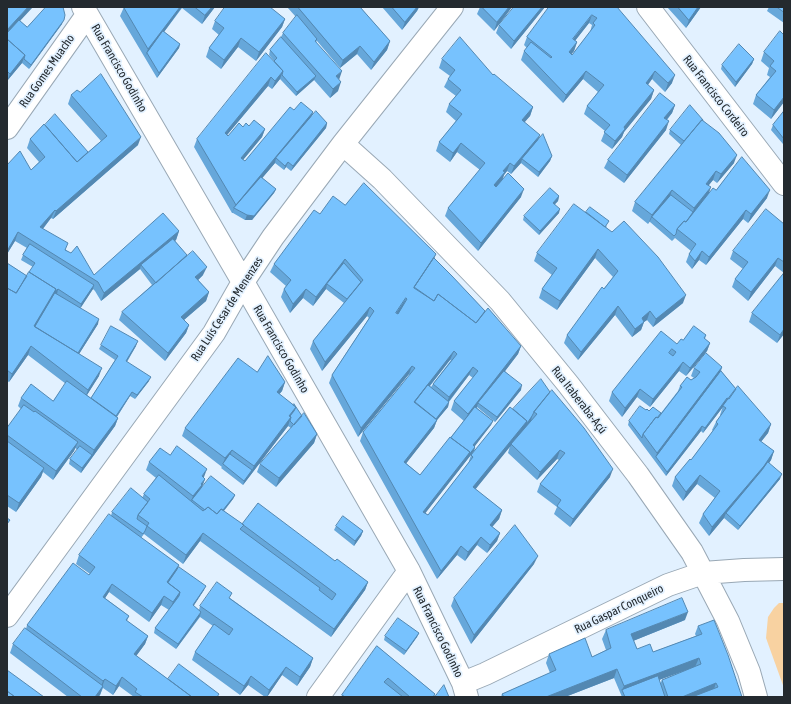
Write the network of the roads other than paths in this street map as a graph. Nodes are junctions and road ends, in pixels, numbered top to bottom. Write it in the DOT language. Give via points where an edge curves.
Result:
graph roads {
  1 [pos="452,7"];
  2 [pos="648,7"];
  3 [pos="85,11"];
  4 [pos="7,128"];
  5 [pos="343,144"];
  6 [pos="784,184"];
  7 [pos="243,282"];
  8 [pos="784,569"];
  9 [pos="409,571"];
  10 [pos="703,573"];
  11 [pos="7,616"];
  12 [pos="465,690"];
  13 [pos="318,697"];
  14 [pos="756,697"];
  1 -- 5 [label="street, Rua Luis Cesar de Menenzes"];
  2 -- 6 [label="street, Rua Francisco Cordeiro"];
  3 -- 4 [label="street, Rua Gomes Muacho"];
  3 -- 7 [label="street, Rua Francisco Godinho"];
  5 -- 7 [label="street, Rua Luis Cesar de Menenzes" via="273,237"];
  5 -- 10 [label="street, Rua Itaberaba-Açú" via="382,179 500,300 638,475 692,552"];
  7 -- 9 [label="street, Rua Francisco Godinho"];
  7 -- 11 [label="street, Rua Luis Cesar de Menenzes" via="214,334"];
  8 -- 10 [label="street, Rua Gaspar Conqueiro"];
  9 -- 12 [label="street, Rua Francisco Godinho"];
  9 -- 13 [label="street"];
  10 -- 12 [label="street, Rua Gaspar Conqueiro" via="668,585 485,674"];
  10 -- 14 [label="street, Rua Itaberaba-Açú" via="728,621 749,672"];
}
